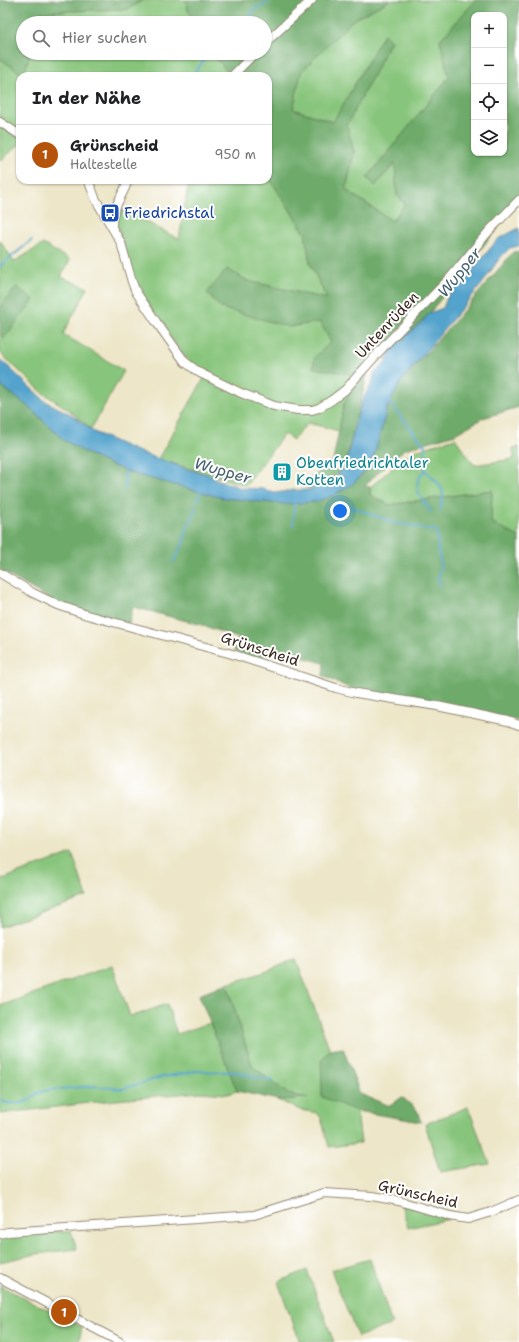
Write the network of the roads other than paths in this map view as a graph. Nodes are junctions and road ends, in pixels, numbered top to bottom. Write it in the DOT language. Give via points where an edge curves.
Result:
graph roads {
  1 [pos="312,0"];
  2 [pos="272,37"];
  3 [pos="248,60"];
  4 [pos="236,72"];
  5 [pos="0,122"];
  6 [pos="16,132"];
  7 [pos="90,184"];
  8 [pos="126,184"];
  9 [pos="519,200"];
  10 [pos="112,226"];
  11 [pos="0,573"];
  12 [pos="519,725"];
  13 [pos="519,1200"];
  14 [pos="0,1234"];
  15 [pos="0,1278"];
  16 [pos="120,1342"];
  1 -- 2 [label="street"];
  3 -- 4 [label="street"];
  5 -- 6 [label="street"];
  7 -- 10 [label="street"];
  8 -- 10 [label="street" via="114,209"];
  9 -- 10 [label="street, Untenrüden" via="449,279 338,396 312,410 291,410 270,405 189,366 136,292 122,247"];
  11 -- 12 [label="street, Grünscheid" via="58,605 232,654 336,688 437,706"];
  13 -- 14 [label="street, Grünscheid" via="468,1219 399,1200 324,1194 254,1216"];
  15 -- 16 [label="street"];
}
